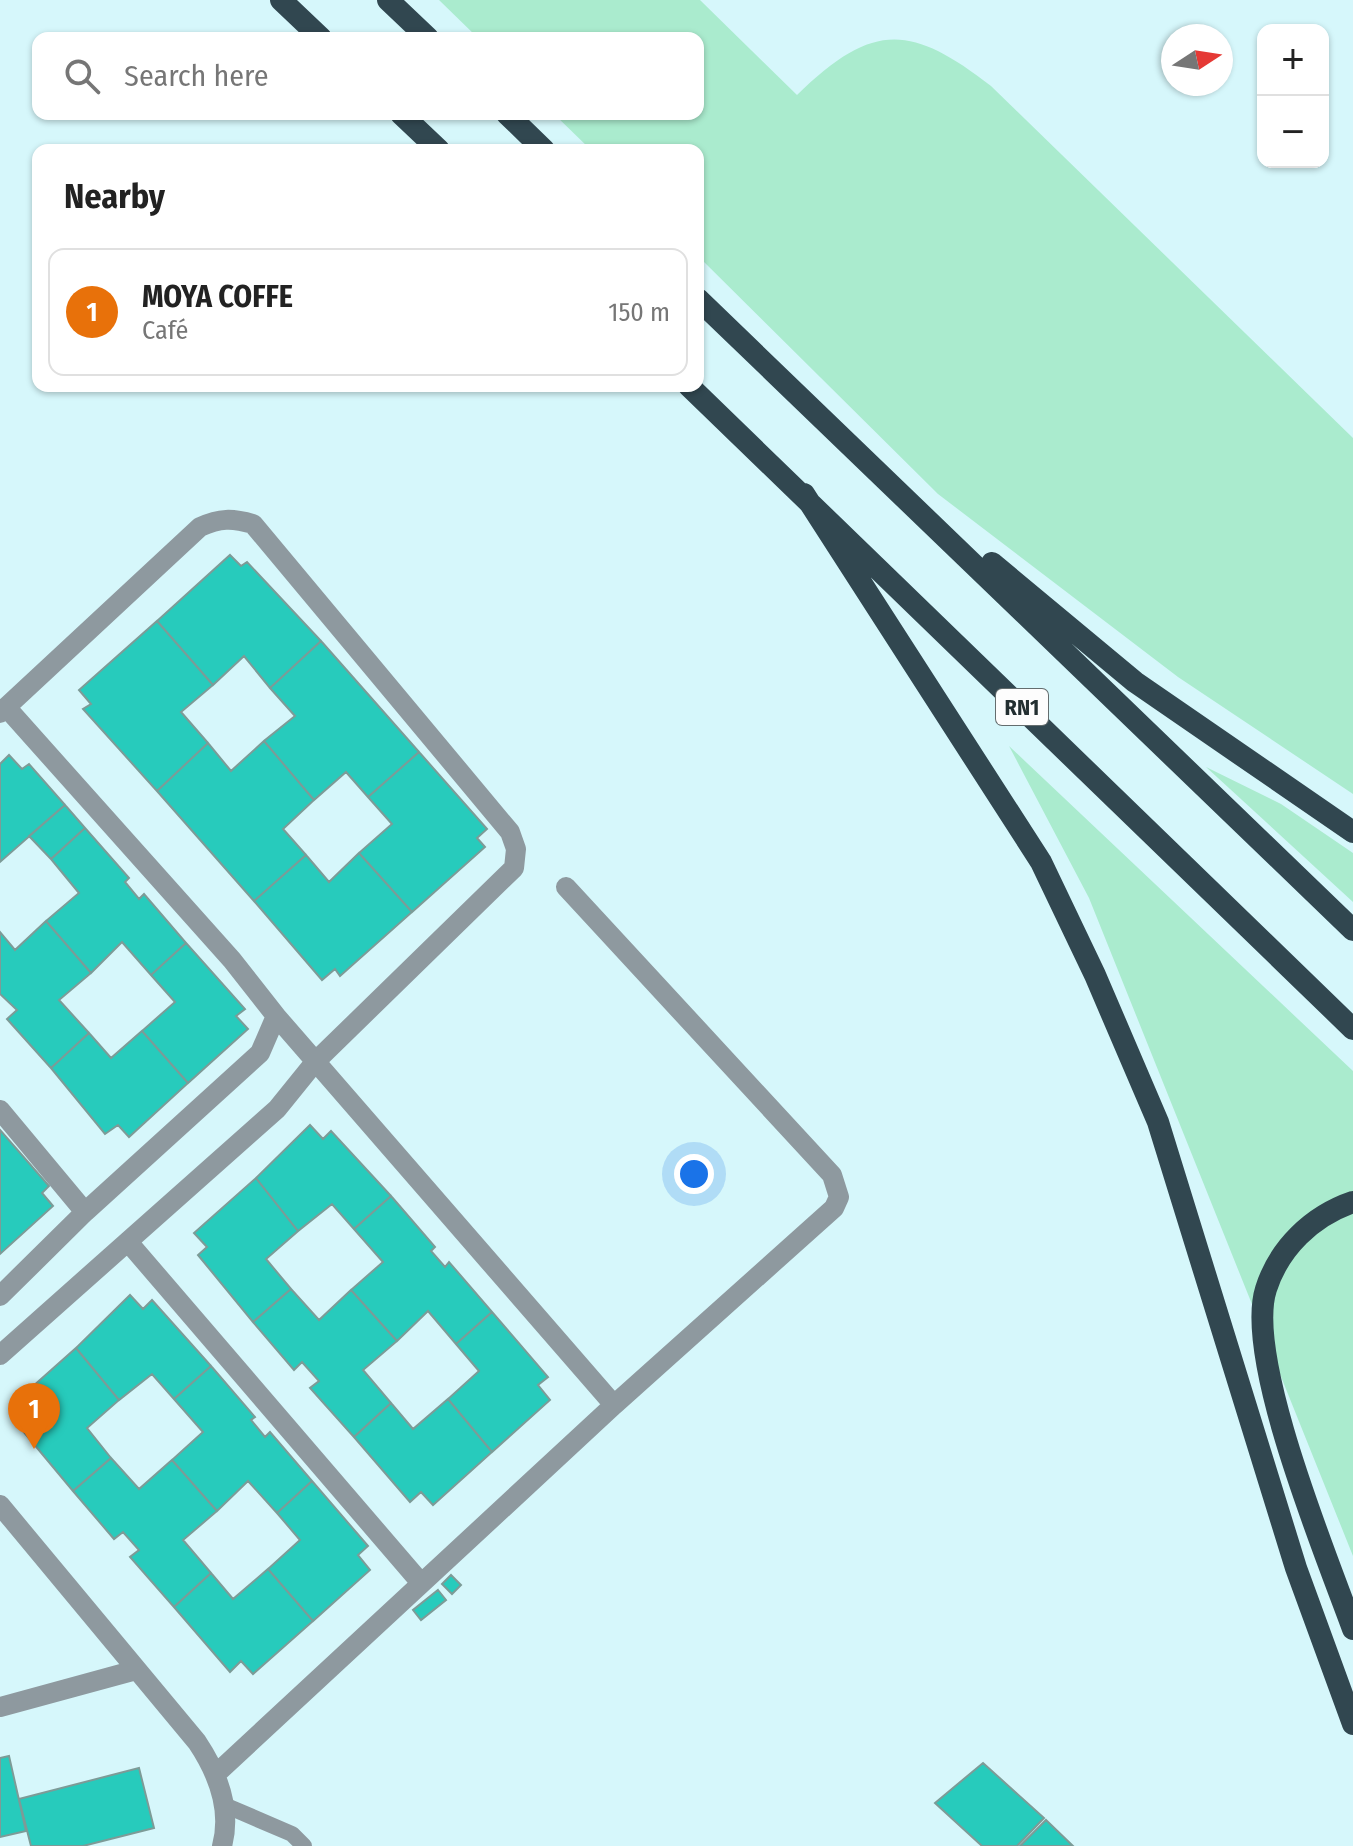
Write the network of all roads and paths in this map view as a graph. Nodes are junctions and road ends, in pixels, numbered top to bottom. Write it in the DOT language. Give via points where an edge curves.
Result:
graph roads {
  1 [pos="281,0"];
  2 [pos="388,0"];
  3 [pos="315,32"];
  4 [pos="422,32"];
  5 [pos="407,120"];
  6 [pos="513,120"];
  7 [pos="433,144"];
  8 [pos="538,144"];
  9 [pos="704,305"];
  10 [pos="695,392"];
  11 [pos="858,453"];
  12 [pos="804,494"];
  13 [pos="3,710"];
  14 [pos="1353,832"];
  15 [pos="566,887"];
  16 [pos="1353,930"];
  17 [pos="276,1016"];
  18 [pos="1353,1029"];
  19 [pos="315,1062"];
  20 [pos="0,1110"];
  21 [pos="1353,1202"];
  22 [pos="85,1212"];
  23 [pos="129,1243"];
  24 [pos="0,1296"];
  25 [pos="0,1355"];
  26 [pos="614,1405"];
  27 [pos="0,1505"];
  28 [pos="421,1583"];
  29 [pos="1353,1629"];
  30 [pos="136,1670"];
  31 [pos="0,1707"];
  32 [pos="1353,1724"];
  33 [pos="217,1773"];
  34 [pos="222,1804"];
  35 [pos="222,1846"];
  36 [pos="304,1846"];
  1 -- 3 [label="highway"];
  2 -- 4 [label="highway"];
  5 -- 7 [label="highway"];
  6 -- 8 [label="highway"];
  9 -- 11 [label="highway"];
  10 -- 12 [label="highway, RN1"];
  11 -- 14 [label="highway" via="1135,682"];
  11 -- 16 [label="highway"];
  12 -- 18 [label="highway, RN1"];
  12 -- 32 [label="highway" via="1041,862 1095,975 1158,1122 1296,1568"];
  13 -- 17 [label="street" via="232,960"];
  13 -- 19 [label="street" via="200,527 218,519 253,524 510,832 516,849 514,868"];
  15 -- 26 [label="street" via="832,1175 839,1197 834,1208"];
  17 -- 19 [label="street"];
  17 -- 22 [label="street" via="260,1053"];
  19 -- 23 [label="street" via="277,1109"];
  19 -- 26 [label="street"];
  20 -- 22 [label="street"];
  21 -- 29 [label="highway" via="1322,1216 1283,1253 1265,1291 1261,1333 1289,1446"];
  22 -- 24 [label="street"];
  23 -- 25 [label="street"];
  23 -- 28 [label="street"];
  26 -- 28 [label="street"];
  27 -- 30 [label="street"];
  28 -- 33 [label="street"];
  30 -- 31 [label="street"];
  30 -- 33 [label="street"];
  33 -- 34 [label="street"];
  34 -- 35 [label="street"];
  34 -- 36 [label="lane" via="292,1834"];
}
